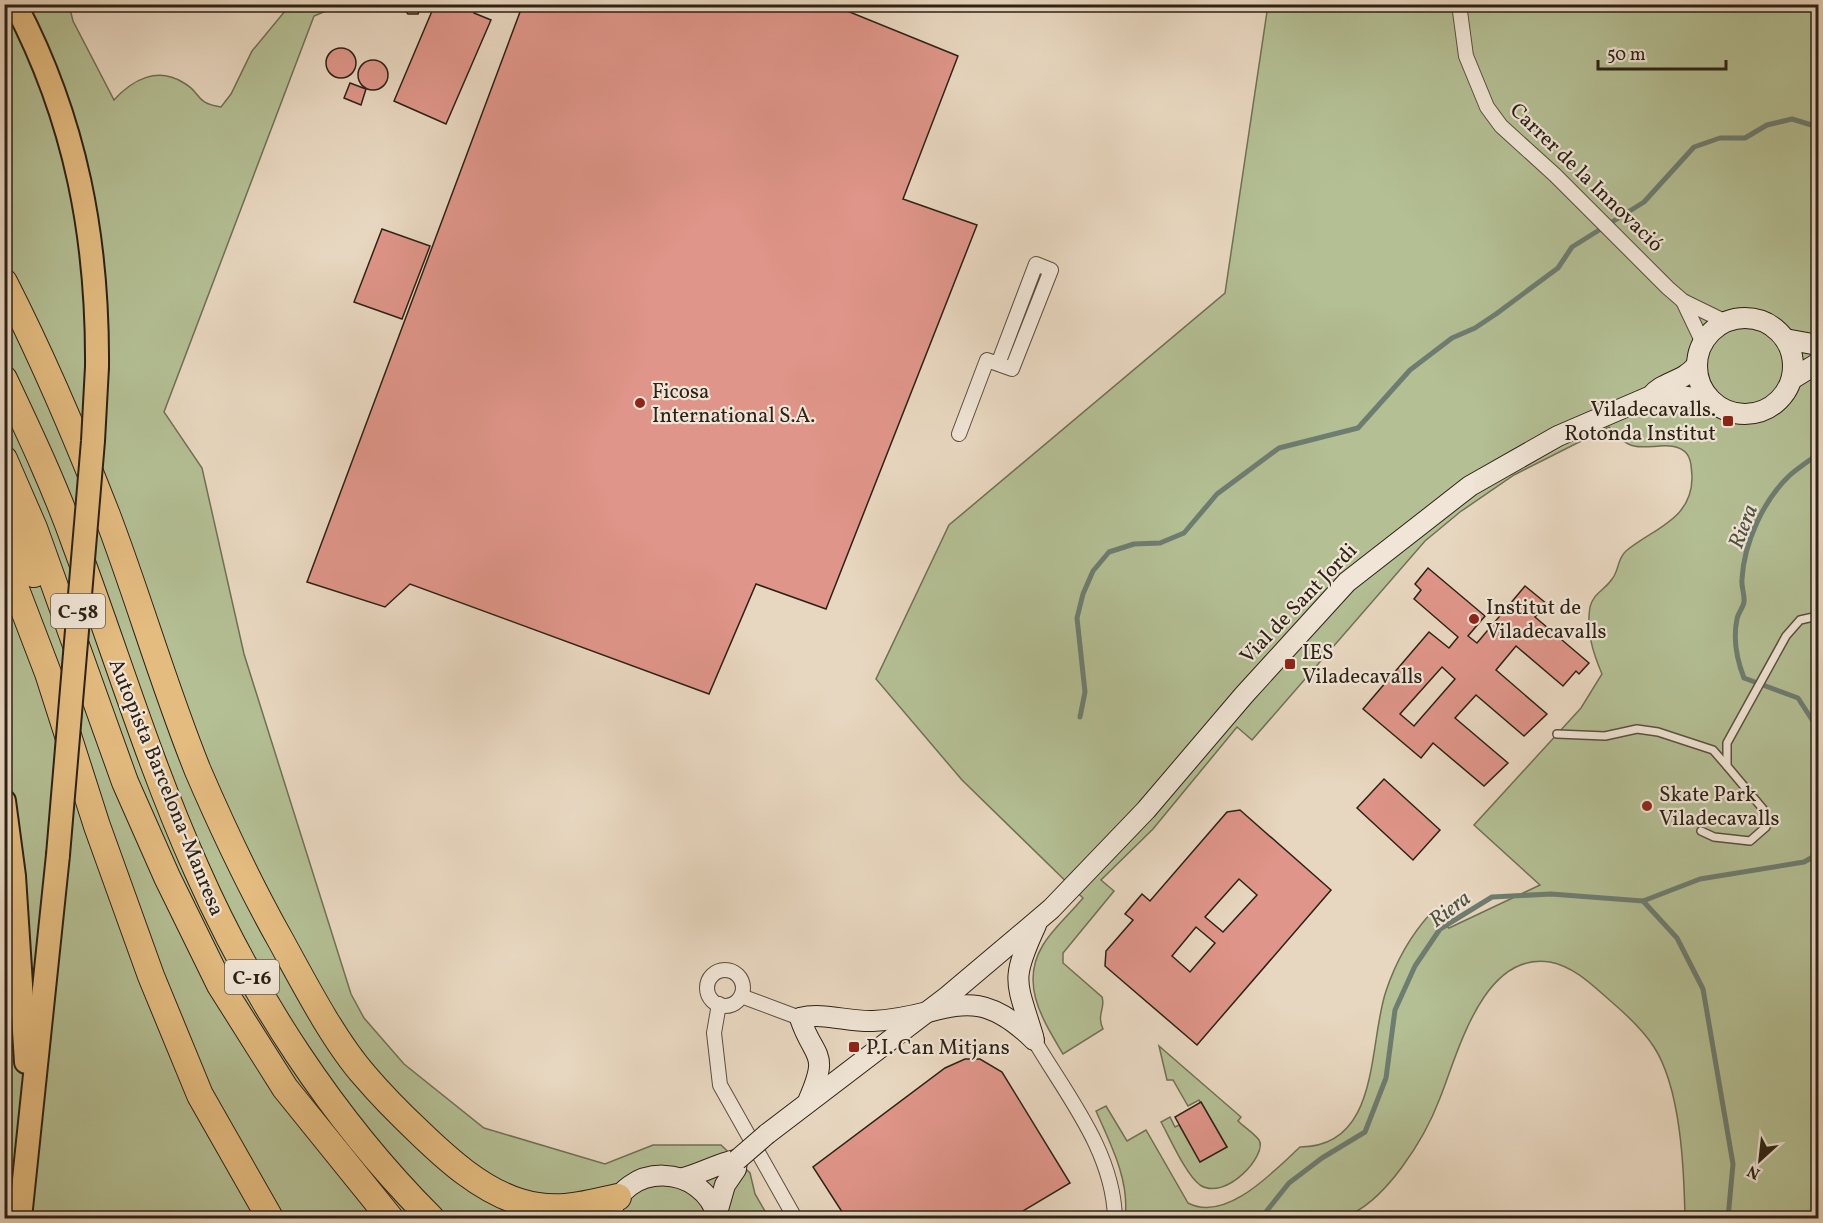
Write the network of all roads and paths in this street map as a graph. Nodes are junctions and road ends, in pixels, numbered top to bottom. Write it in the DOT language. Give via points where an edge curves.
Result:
graph roads {
  1 [pos="15,4"];
  2 [pos="1459,4"];
  3 [pos="4,282"];
  4 [pos="1683,301"];
  5 [pos="1726,322"];
  6 [pos="1785,339"];
  7 [pos="1703,343"];
  8 [pos="1818,345"];
  9 [pos="1818,363"];
  10 [pos="998,364"];
  11 [pos="1697,366"];
  12 [pos="1792,379"];
  13 [pos="4,380"];
  14 [pos="1651,396"];
  15 [pos="1712,401"];
  16 [pos="959,434"];
  17 [pos="4,459"];
  18 [pos="4,509"];
  19 [pos="4,558"];
  20 [pos="1818,616"];
  21 [pos="1557,735"];
  22 [pos="1727,766"];
  23 [pos="125,782"];
  24 [pos="4,801"];
  25 [pos="1701,831"];
  26 [pos="1038,920"];
  27 [pos="741,996"];
  28 [pos="719,1004"];
  29 [pos="925,1013"];
  30 [pos="800,1018"];
  31 [pos="1034,1040"];
  32 [pos="808,1102"];
  33 [pos="28,1120"];
  34 [pos="737,1160"];
  35 [pos="683,1178"];
  36 [pos="614,1208"];
  37 [pos="717,1216"];
  38 [pos="20,1218"];
  39 [pos="270,1218"];
  40 [pos="390,1218"];
  41 [pos="431,1218"];
  42 [pos="795,1218"];
  43 [pos="1115,1218"];
  1 -- 33 [label="main road, C-58, bridge" via="42,60 74,148 96,280 97,367 58,855"];
  2 -- 4 [label="street, Carrer de la Innovació" via="1466,56 1487,107 1501,126"];
  3 -- 36 [label="highway" via="38,348 108,517 197,768 230,845 316,1003 363,1074 465,1172 517,1201 557,1209"];
  4 -- 5 [label="street, Carrer de la Innovació"];
  4 -- 7 [label="street, Carrer de la Innovació"];
  5 -- 6 [label="street" via="1755,319 1769,324"];
  5 -- 7 [label="street"];
  6 -- 8 [label="street"];
  6 -- 12 [label="street" via="1792,355"];
  7 -- 11 [label="street"];
  9 -- 12 [label="street"];
  10 -- 10 [label="street" via="1012,369 1050,270 1036,264"];
  10 -- 16 [label="street" via="987,360"];
  11 -- 14 [label="street" via="1689,375 1657,388"];
  11 -- 15 [label="street" via="1700,381"];
  12 -- 15 [label="street" via="1779,401 1757,413 1731,412"];
  13 -- 41 [label="highway, Autopista Barcelona-Manresa / C-16" via="72,535 149,754 221,921 301,1058 360,1138"];
  14 -- 15 [label="street" via="1676,395"];
  14 -- 26 [label="street, Vial de Sant Jordi" via="1558,436 1470,486 1347,582 1250,687 1100,861"];
  17 -- 23 [label="highway, Autopista Barcelona-Manresa / C-16" via="41,549"];
  18 -- 23 [label="highway" via="40,586 98,743"];
  19 -- 39 [label="highway" via="48,673 97,826 158,994 200,1095"];
  20 -- 22 [label="lane" via="1800,620 1786,636 1727,743"];
  21 -- 22 [label="lane" via="1605,735 1637,729 1658,732 1713,750"];
  22 -- 25 [label="lane" via="1763,809 1766,827 1750,841 1714,837"];
  23 -- 40 [label="highway, Autopista Barcelona-Manresa / C-16" via="220,985 285,1088"];
  24 -- 33 [label="main road" via="21,960"];
  26 -- 29 [label="street, Vial de Sant Jordi"];
  26 -- 31 [label="street" via="1021,960 1017,984"];
  27 -- 28 [label="street" via="734,1003"];
  27 -- 28 [label="street" via="743,984 739,976 733,971 719,971 711,976 707,989"];
  27 -- 30 [label="street"];
  28 -- 42 [label="street" via="714,1053 720,1085"];
  29 -- 30 [label="street" via="872,1021"];
  29 -- 31 [label="street" via="970,1004 988,1006 1012,1020"];
  29 -- 32 [label="street, Vial de Sant Jordi"];
  30 -- 32 [label="street" via="818,1051 820,1066"];
  31 -- 43 [label="street" via="1104,1156"];
  32 -- 34 [label="street, Vial de Sant Jordi, bridge"];
  33 -- 38 [label="main road, C-58"];
  34 -- 35 [label="street"];
  34 -- 37 [label="street"];
  35 -- 36 [label="street" via="663,1174 643,1178"];
  35 -- 37 [label="street" via="700,1188"];
}
